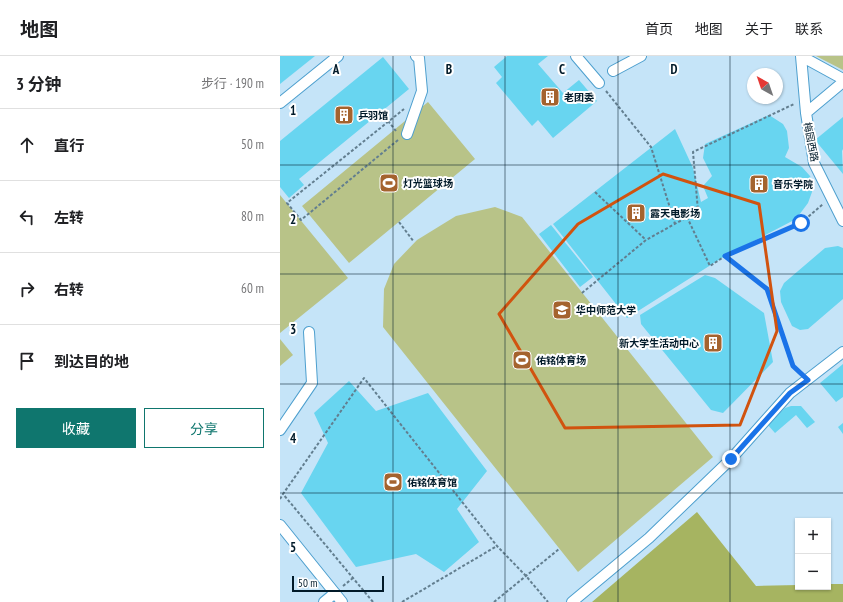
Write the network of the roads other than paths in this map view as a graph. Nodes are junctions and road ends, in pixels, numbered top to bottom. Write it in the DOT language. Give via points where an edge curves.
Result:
graph roads {
  1 [pos="338,56"];
  2 [pos="416,56"];
  3 [pos="576,56"];
  4 [pos="641,56"];
  5 [pos="801,56"];
  6 [pos="613,71"];
  7 [pos="843,80"];
  8 [pos="599,83"];
  9 [pos="280,103"];
  10 [pos="806,113"];
  11 [pos="402,135"];
  12 [pos="843,221"];
  13 [pos="309,332"];
  14 [pos="843,352"];
  15 [pos="280,430"];
  16 [pos="280,525"];
  17 [pos="335,593"];
  18 [pos="324,602"];
  19 [pos="342,602"];
  20 [pos="572,602"];
  1 -- 9 [label="street"];
  2 -- 11 [label="street" via="419,58 422,90"];
  3 -- 8 [label="street"];
  4 -- 6 [label="street"];
  5 -- 7 [label="street"];
  5 -- 10 [label="street, 梅园西路"];
  7 -- 10 [label="street"];
  10 -- 12 [label="street, 梅园西路" via="814,163"];
  13 -- 15 [label="street" via="312,383"];
  14 -- 20 [label="street" via="790,393 731,459 648,538"];
  16 -- 17 [label="street"];
  17 -- 18 [label="street"];
  17 -- 19 [label="street"];
}
